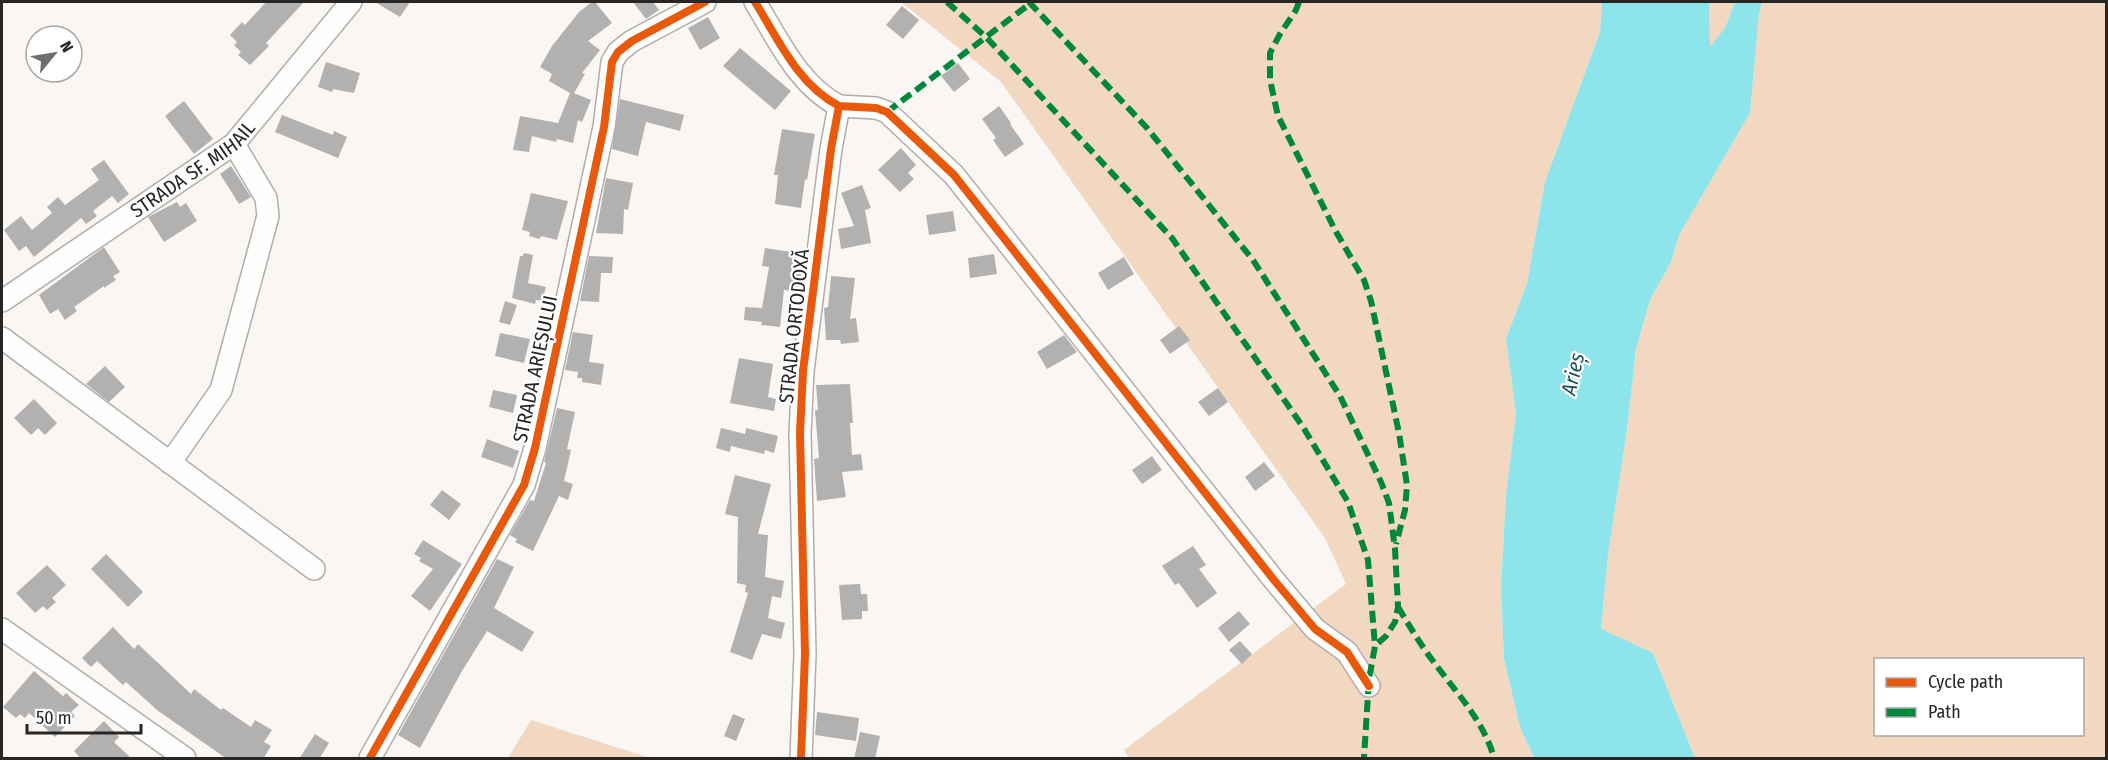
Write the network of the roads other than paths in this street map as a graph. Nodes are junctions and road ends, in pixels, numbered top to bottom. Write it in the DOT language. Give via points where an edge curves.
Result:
graph roads {
  1 [pos="351,2"];
  2 [pos="705,2"];
  3 [pos="754,2"];
  4 [pos="839,106"];
  5 [pos="234,144"];
  6 [pos="2,301"];
  7 [pos="2,338"];
  8 [pos="170,463"];
  9 [pos="314,569"];
  10 [pos="2,629"];
  11 [pos="1369,686"];
  12 [pos="185,759"];
  13 [pos="370,759"];
  14 [pos="801,759"];
  1 -- 5 [label="street, STRADA SF. MIHAIL"];
  2 -- 13 [label="street, STRADA ARIEȘULUI" via="632,41 612,62 604,127 536,448 524,485"];
  3 -- 4 [label="street" via="803,79"];
  4 -- 11 [label="street" via="887,112 954,175 1274,580 1315,628 1347,652"];
  4 -- 14 [label="street, STRADA ORTODOXĂ" via="803,371 800,433 805,654"];
  5 -- 6 [label="street, STRADA SF. MIHAIL"];
  5 -- 8 [label="street" via="266,198 268,216 221,390"];
  7 -- 8 [label="street"];
  8 -- 9 [label="street"];
  10 -- 12 [label="street"];
}
